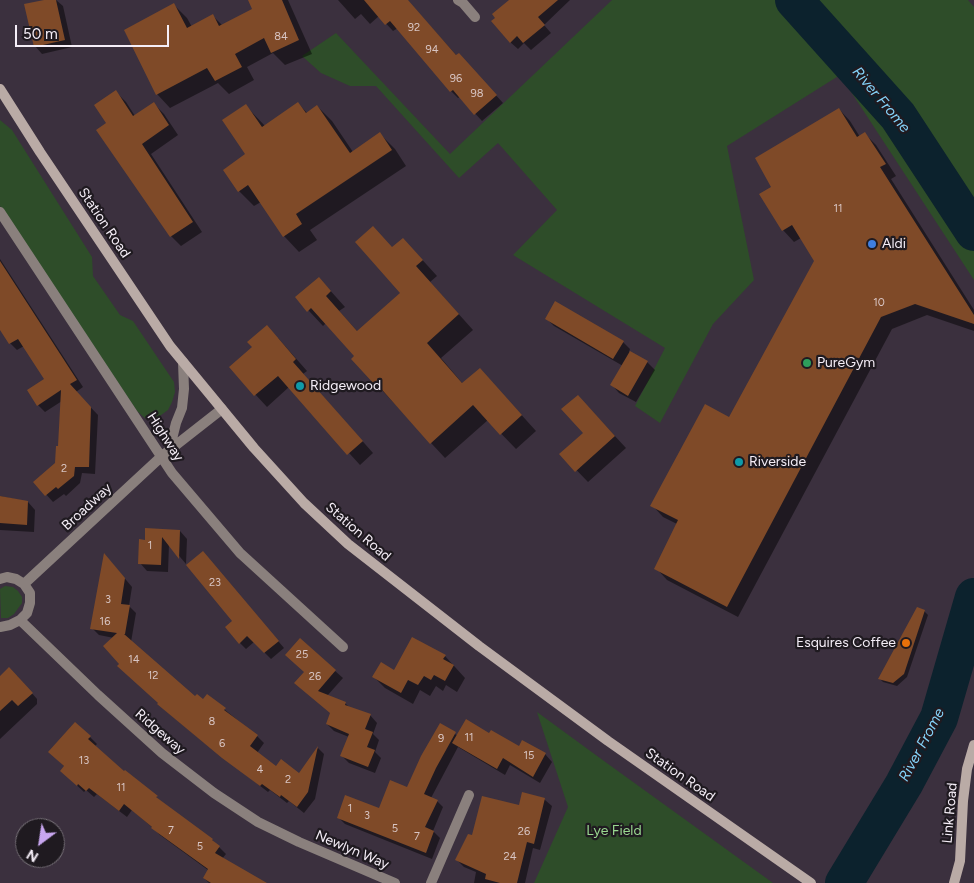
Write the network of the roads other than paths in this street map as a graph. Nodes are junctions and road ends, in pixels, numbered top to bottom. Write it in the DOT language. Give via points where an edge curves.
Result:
graph roads {
  1 [pos="462,1"];
  2 [pos="475,17"];
  3 [pos="0,90"];
  4 [pos="0,212"];
  5 [pos="183,362"];
  6 [pos="222,409"];
  7 [pos="166,454"];
  8 [pos="0,579"];
  9 [pos="24,584"];
  10 [pos="20,620"];
  11 [pos="0,626"];
  12 [pos="343,646"];
  13 [pos="974,745"];
  14 [pos="469,795"];
  15 [pos="299,842"];
  16 [pos="810,882"];
  17 [pos="395,883"];
  18 [pos="431,883"];
  19 [pos="954,883"];
  1 -- 2 [label="street"];
  3 -- 5 [label="main road, Station Road" via="128,285"];
  4 -- 7 [label="street, Highway"];
  5 -- 6 [label="main road, Station Road"];
  5 -- 7 [label="street" via="182,408"];
  6 -- 7 [label="street, Broadway"];
  6 -- 16 [label="main road, Station Road" via="304,503 336,534 560,706"];
  7 -- 9 [label="street, Broadway"];
  7 -- 12 [label="street, Highway" via="172,473 240,553"];
  8 -- 9 [label="street" via="7,577"];
  9 -- 10 [label="street" via="30,593 30,603"];
  10 -- 11 [label="street"];
  10 -- 15 [label="street, Ridgeway" via="162,753 250,817"];
  13 -- 19 [label="main road, Link Road" via="967,769 960,862"];
  14 -- 18 [label="street"];
  15 -- 17 [label="street, Newlyn Way"];
}
